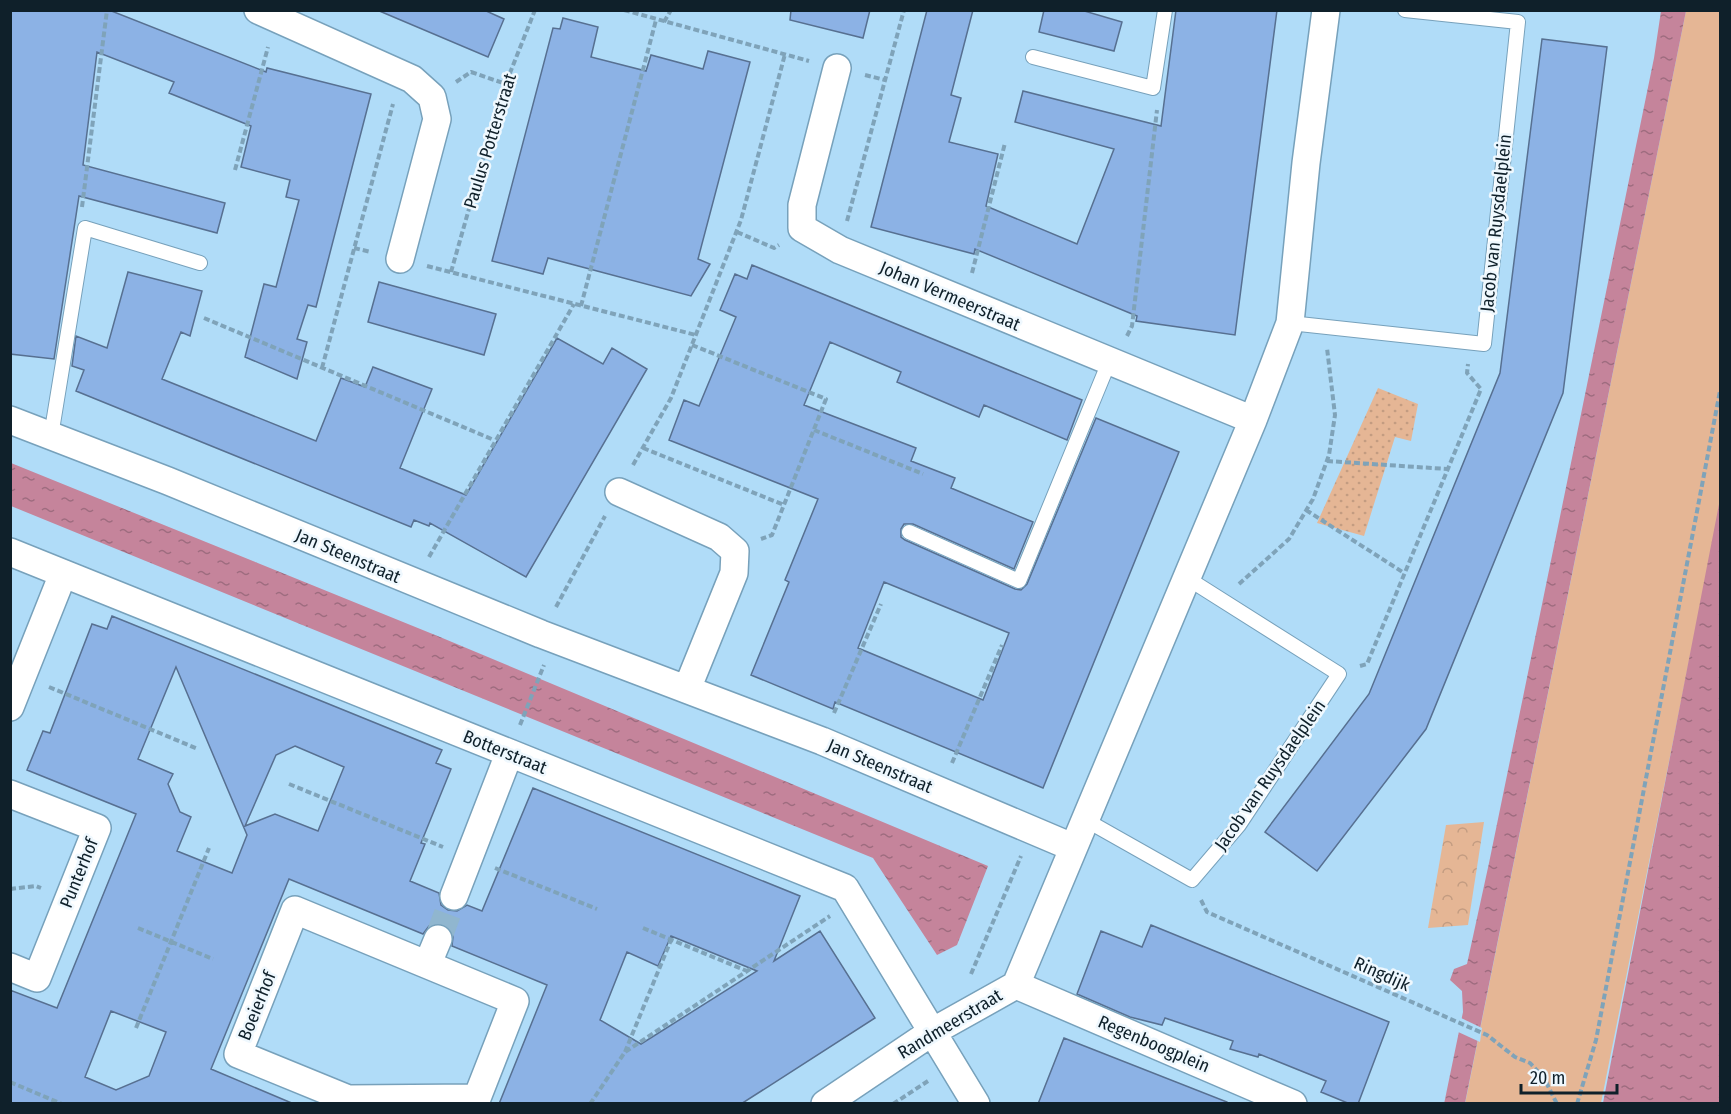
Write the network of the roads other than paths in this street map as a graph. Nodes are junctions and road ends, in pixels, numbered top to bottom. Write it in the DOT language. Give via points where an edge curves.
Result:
graph roads {
  1 [pos="1165,10"];
  2 [pos="1326,10"];
  3 [pos="1405,10"];
  4 [pos="267,14"];
  5 [pos="1033,57"];
  6 [pos="837,68"];
  7 [pos="400,260"];
  8 [pos="200,263"];
  9 [pos="1290,323"];
  10 [pos="1111,363"];
  11 [pos="10,420"];
  12 [pos="1253,420"];
  13 [pos="51,436"];
  14 [pos="619,492"];
  15 [pos="909,532"];
  16 [pos="10,552"];
  17 [pos="63,574"];
  18 [pos="1187,578"];
  19 [pos="687,690"];
  20 [pos="10,707"];
  21 [pos="509,754"];
  22 [pos="10,794"];
  23 [pos="1084,819"];
  24 [pos="1072,847"];
  25 [pos="454,896"];
  26 [pos="433,951"];
  27 [pos="10,967"];
  28 [pos="1016,985"];
  29 [pos="932,1032"];
  30 [pos="825,1104"];
  31 [pos="976,1104"];
  32 [pos="1293,1104"];
  1 -- 5 [label="lane" via="1154,88"];
  2 -- 9 [label="street"];
  3 -- 9 [label="lane, Jacob van Ruysdaelplein" via="1518,22 1484,344"];
  4 -- 7 [label="street" via="412,79 432,97 437,119"];
  6 -- 10 [label="street, Johan Vermeerstraat" via="802,205 802,228 840,250"];
  8 -- 13 [label="lane" via="85,228"];
  9 -- 12 [label="street"];
  10 -- 12 [label="street, Johan Vermeerstraat"];
  10 -- 15 [label="lane" via="1018,581"];
  11 -- 13 [label="street, Jan Steenstraat"];
  12 -- 18 [label="street"];
  13 -- 19 [label="street, Jan Steenstraat"];
  14 -- 19 [label="street" via="719,537 735,551 734,573"];
  16 -- 17 [label="street, Botterstraat"];
  17 -- 20 [label="street"];
  17 -- 21 [label="street, Botterstraat"];
  18 -- 23 [label="street"];
  18 -- 23 [label="lane, Jacob van Ruysdaelplein" via="1339,674 1239,825 1192,880"];
  19 -- 24 [label="street, Jan Steenstraat" via="822,741"];
  21 -- 25 [label="street"];
  21 -- 29 [label="street, Botterstraat" via="845,888"];
  22 -- 27 [label="street, Punterhof" via="97,828 37,978"];
  23 -- 24 [label="street, Randmeerstraat"];
  24 -- 28 [label="street, Randmeerstraat"];
  26 -- 26 [label="street, Boeierhof" via="296,910 237,1054 348,1099 477,1098 515,1001"];
  28 -- 29 [label="street, Randmeerstraat"];
  28 -- 32 [label="street, Regenboogplein"];
  29 -- 30 [label="street, Randmeerstraat"];
  29 -- 31 [label="street, Botterstraat"];
}
